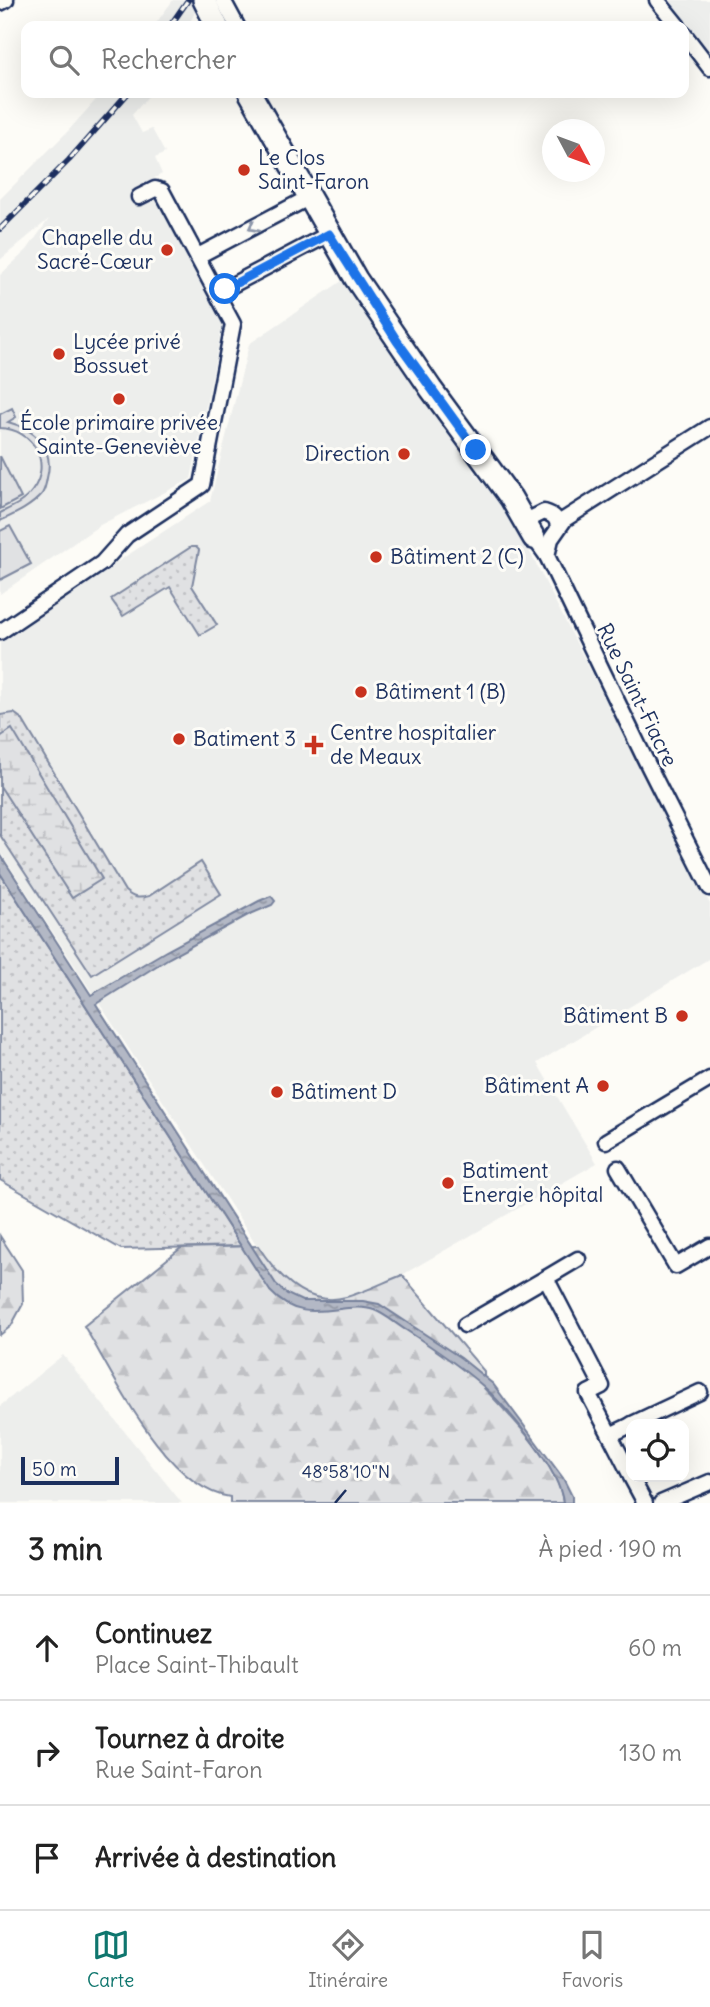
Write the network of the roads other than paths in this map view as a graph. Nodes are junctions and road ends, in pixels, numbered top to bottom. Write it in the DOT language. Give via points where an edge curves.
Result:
graph roads {
  1 [pos="6,0"];
  2 [pos="204,0"];
  3 [pos="223,0"];
  4 [pos="657,0"];
  5 [pos="0,3"];
  6 [pos="214,21"];
  7 [pos="234,21"];
  8 [pos="674,21"];
  9 [pos="689,41"];
  10 [pos="710,68"];
  11 [pos="258,98"];
  12 [pos="139,197"];
  13 [pos="308,198"];
  14 [pos="329,234"];
  15 [pos="198,256"];
  16 [pos="217,293"];
  17 [pos="710,426"];
  18 [pos="540,524"];
  19 [pos="0,632"];
  20 [pos="710,888"];
  21 [pos="710,1079"];
  22 [pos="606,1141"];
  23 [pos="618,1168"];
  24 [pos="710,1246"];
  25 [pos="578,1259"];
  26 [pos="546,1278"];
  27 [pos="465,1325"];
  28 [pos="700,1392"];
  29 [pos="644,1419"];
  30 [pos="626,1428"];
  31 [pos="610,1435"];
  32 [pos="626,1467"];
  33 [pos="634,1482"];
  34 [pos="710,1482"];
  35 [pos="645,1503"];
  36 [pos="661,1503"];
  1 -- 5 [label="street"];
  2 -- 6 [label="street"];
  3 -- 7 [label="street"];
  4 -- 8 [label="street"];
  9 -- 10 [label="street"];
  11 -- 13 [label="street"];
  12 -- 15 [label="street" via="155,189 162,191"];
  13 -- 14 [label="street"];
  13 -- 15 [label="street, one-way"];
  14 -- 16 [label="street"];
  14 -- 18 [label="street" via="404,352"];
  15 -- 16 [label="street"];
  16 -- 19 [label="street" via="233,324 202,485 127,535 102,564"];
  17 -- 18 [label="street" via="574,514"];
  18 -- 20 [label="street, Rue Saint-Fiacre" via="547,556"];
  21 -- 22 [label="street"];
  23 -- 24 [label="street" via="676,1266"];
  25 -- 26 [label="street"];
  26 -- 27 [label="street"];
  26 -- 31 [label="street" via="602,1386 588,1393"];
  28 -- 29 [label="street"];
  30 -- 31 [label="street"];
  31 -- 32 [label="street"];
  33 -- 35 [label="street"];
  34 -- 36 [label="street"];
}
